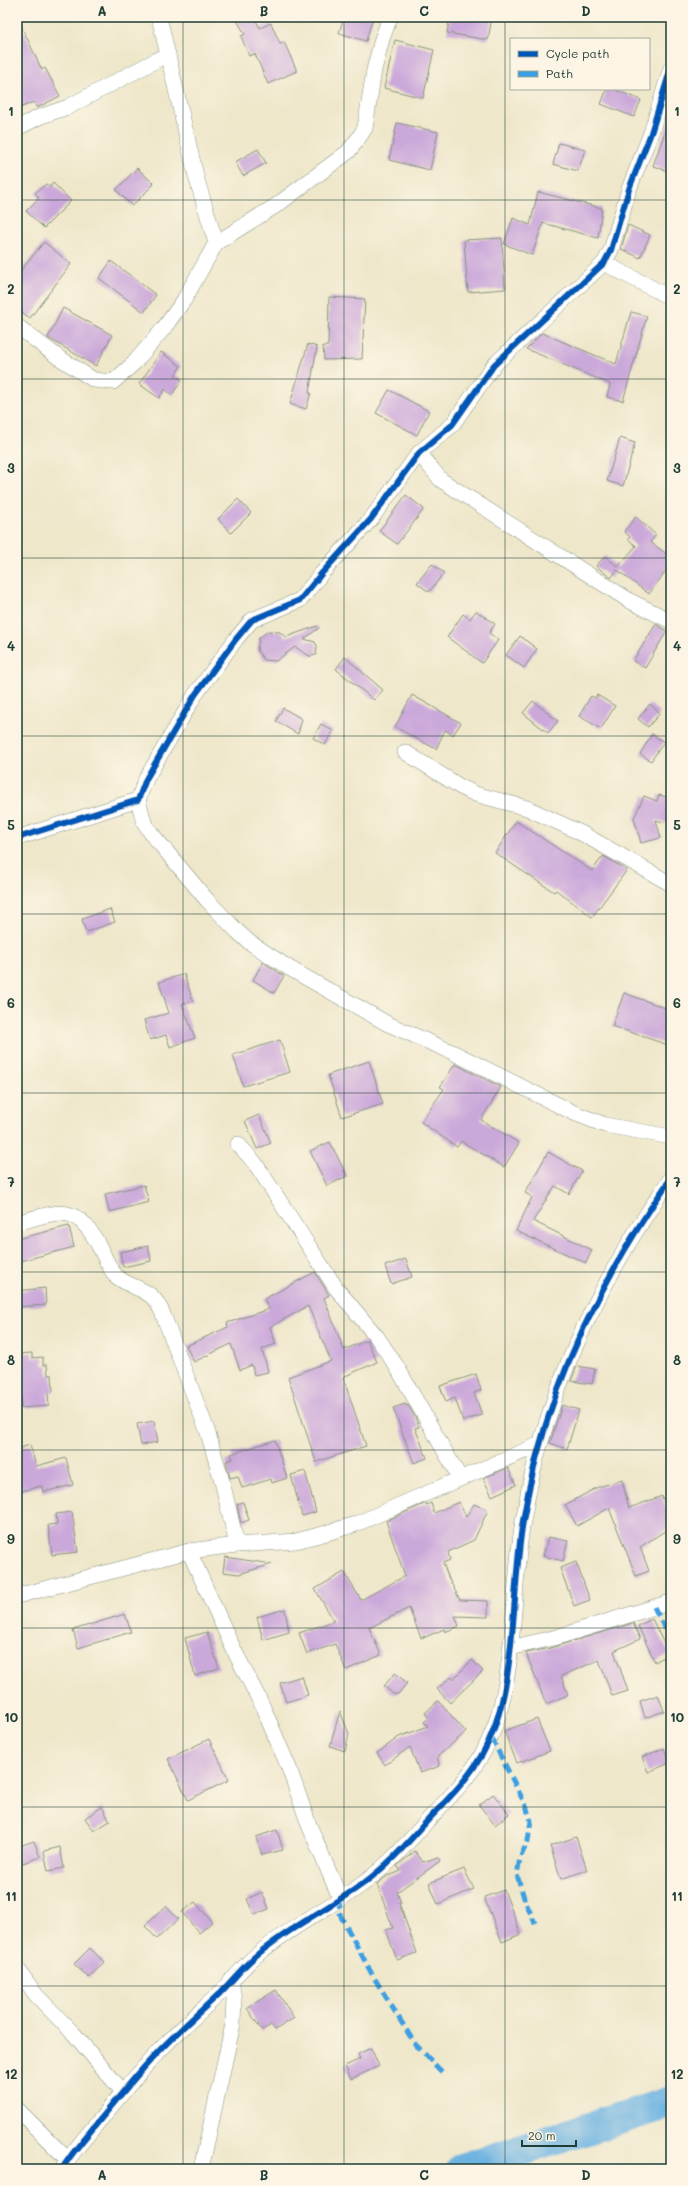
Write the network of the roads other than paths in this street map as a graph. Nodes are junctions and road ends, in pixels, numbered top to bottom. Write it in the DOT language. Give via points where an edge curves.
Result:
graph roads {
  1 [pos="158,17"];
  2 [pos="390,17"];
  3 [pos="168,54"];
  4 [pos="671,68"];
  5 [pos="17,128"];
  6 [pos="216,243"];
  7 [pos="604,263"];
  8 [pos="671,298"];
  9 [pos="17,326"];
  10 [pos="419,453"];
  11 [pos="671,621"];
  12 [pos="405,752"];
  13 [pos="138,800"];
  14 [pos="17,838"];
  15 [pos="671,884"];
  16 [pos="671,1137"];
  17 [pos="238,1144"];
  18 [pos="671,1178"];
  19 [pos="17,1223"];
  20 [pos="538,1445"];
  21 [pos="460,1478"];
  22 [pos="237,1545"];
  23 [pos="189,1551"];
  24 [pos="17,1596"];
  25 [pos="671,1602"];
  26 [pos="510,1648"];
  27 [pos="340,1898"];
  28 [pos="17,1968"];
  29 [pos="231,1980"];
  30 [pos="123,2092"];
  31 [pos="17,2109"];
  32 [pos="64,2164"];
  33 [pos="201,2169"];
  1 -- 3 [label="street"];
  2 -- 6 [label="street" via="374,70 365,128 348,152 272,208"];
  3 -- 5 [label="street" via="68,107"];
  3 -- 6 [label="street" via="197,180"];
  4 -- 7 [label="street" via="651,133 629,188 611,250"];
  6 -- 9 [label="street" via="184,300 164,328 134,363 113,382 94,380"];
  7 -- 8 [label="street"];
  7 -- 10 [label="street" via="508,350 482,381 452,425"];
  10 -- 11 [label="street" via="441,480 630,601"];
  10 -- 13 [label="street" via="371,519 300,600 252,620 236,639 180,720 146,779"];
  12 -- 15 [label="street" via="458,786 527,808 581,833"];
  13 -- 14 [label="street"];
  13 -- 16 [label="street" via="144,822 151,833 207,900 249,942 283,964 388,1024 452,1052 574,1113 605,1125"];
  17 -- 21 [label="street" via="265,1178 336,1288 377,1337 398,1367"];
  18 -- 20 [label="street" via="615,1267 583,1328 558,1386"];
  19 -- 22 [label="street" via="53,1213 66,1212 78,1217 86,1224 116,1276 150,1295 157,1302 207,1430"];
  20 -- 21 [label="street"];
  20 -- 26 [label="street" via="516,1564"];
  21 -- 22 [label="street" via="356,1524 323,1534 296,1541"];
  22 -- 23 [label="street"];
  23 -- 24 [label="street"];
  23 -- 27 [label="street" via="262,1705"];
  25 -- 26 [label="street" via="524,1647"];
  26 -- 27 [label="street" via="507,1684 491,1737 479,1759 459,1788 401,1852 369,1879"];
  27 -- 29 [label="street" via="257,1954"];
  28 -- 30 [label="street" via="36,1995 74,2034"];
  29 -- 30 [label="street" via="165,2045"];
  29 -- 33 [label="street" via="234,1999 233,2024"];
  30 -- 32 [label="street"];
  31 -- 32 [label="street"];
}
